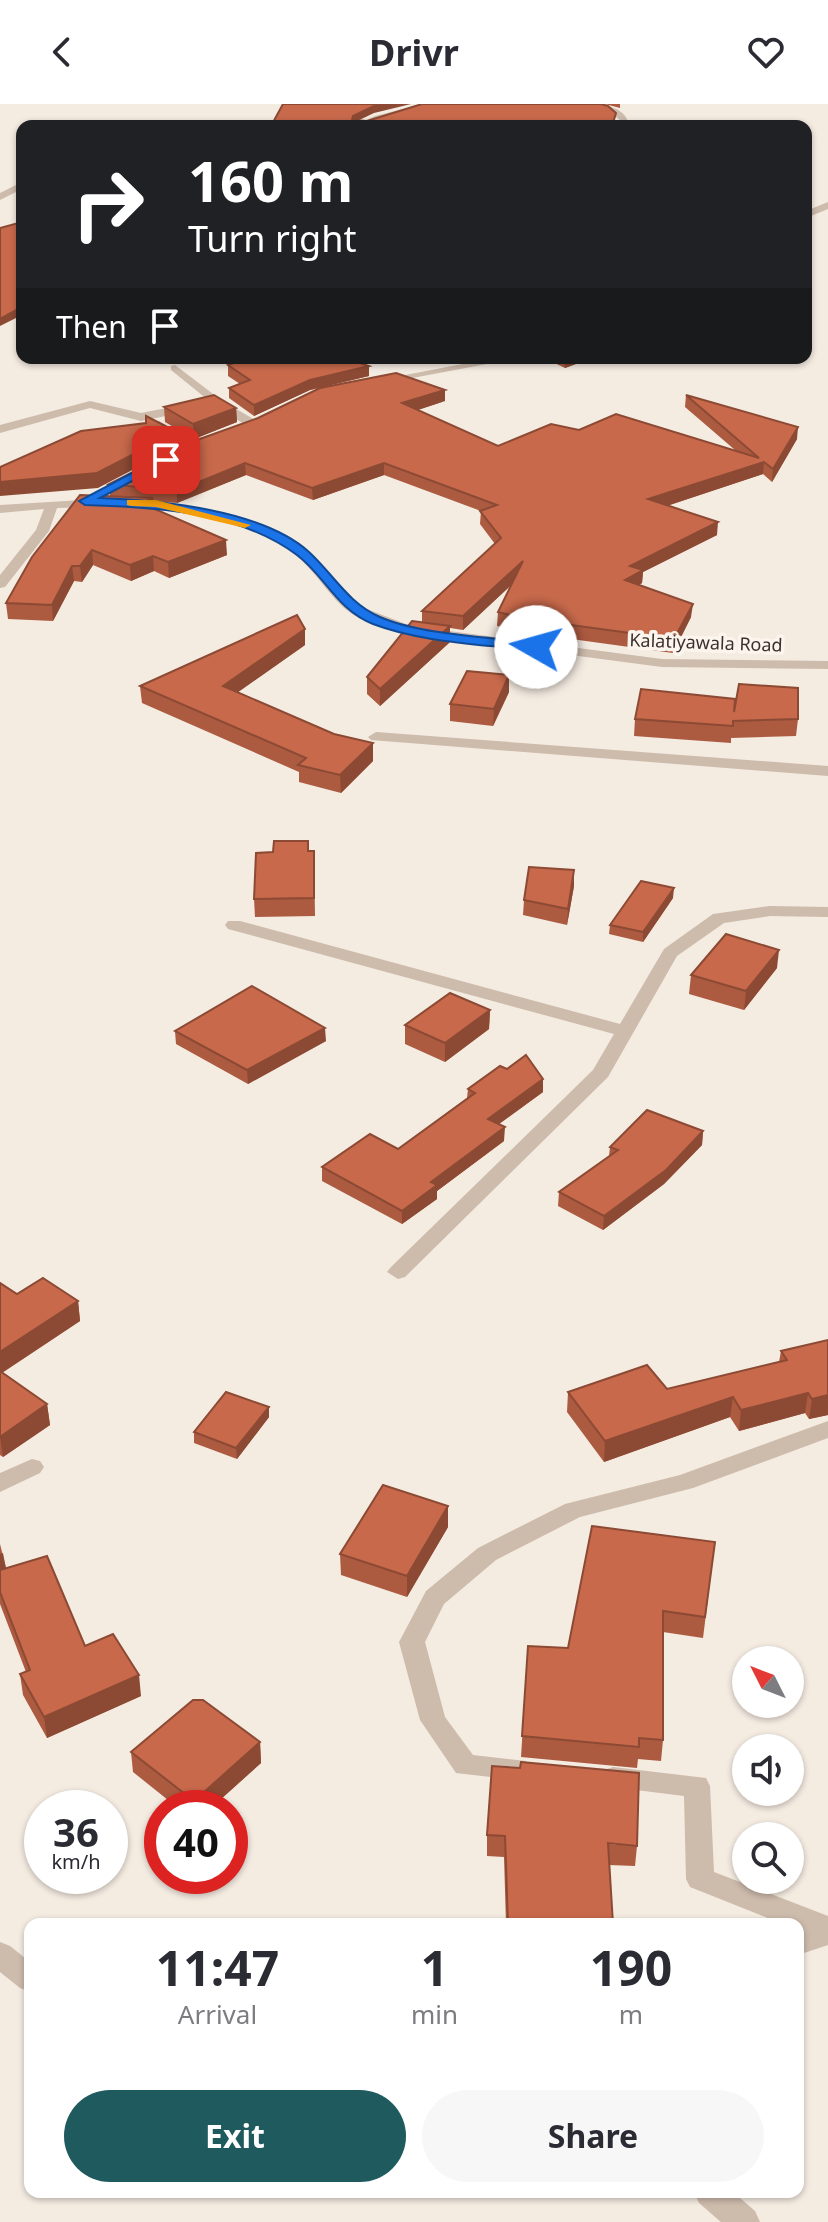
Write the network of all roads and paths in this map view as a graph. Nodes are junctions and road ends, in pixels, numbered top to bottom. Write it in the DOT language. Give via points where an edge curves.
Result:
graph roads {
  1 [pos="433,104"];
  2 [pos="584,104"];
  3 [pos="373,120"];
  4 [pos="624,120"];
  5 [pos="478,364"];
  6 [pos="175,368"];
  7 [pos="368,383"];
  8 [pos="217,402"];
  9 [pos="141,417"];
  10 [pos="265,418"];
  11 [pos="253,424"];
  12 [pos="0,429"];
  13 [pos="238,430"];
  14 [pos="208,440"];
  15 [pos="193,446"];
  16 [pos="180,453"];
  17 [pos="112,487"];
  18 [pos="85,501"];
  19 [pos="52,504"];
  20 [pos="0,509"];
  21 [pos="0,584"];
  22 [pos="828,665"];
  23 [pos="376,737"];
  24 [pos="828,771"];
  25 [pos="828,912"];
  26 [pos="234,925"];
  27 [pos="624,1031"];
  28 [pos="398,1272"];
  29 [pos="828,1429"];
  30 [pos="32,1467"];
  31 [pos="0,1483"];
  32 [pos="542,1772"];
  33 [pos="589,1776"];
  34 [pos="796,1918"];
  35 [pos="804,1921"];
  36 [pos="828,1931"];
  37 [pos="804,1940"];
  38 [pos="0,1955"];
  39 [pos="24,1974"];
  40 [pos="717,2198"];
  41 [pos="744,2222"];
  1 -- 3 [label="street"];
  2 -- 4 [label="street" via="612,109"];
  5 -- 7 [label="street"];
  6 -- 8 [label="street"];
  8 -- 9 [label="street"];
  8 -- 11 [label="street"];
  9 -- 12 [label="street" via="90,404"];
  9 -- 15 [label="street"];
  10 -- 11 [label="street"];
  11 -- 13 [label="street"];
  14 -- 15 [label="street"];
  15 -- 16 [label="street"];
  17 -- 18 [label="street"];
  18 -- 19 [label="street, Kalatiyawala Road"];
  18 -- 22 [label="street, Kalatiyawala Road" via="156,504 235,521 283,540 304,554 350,606 376,621 410,630 662,663"];
  19 -- 20 [label="street, Kalatiyawala Road"];
  19 -- 21 [label="street" via="42,531"];
  23 -- 24 [label="street"];
  25 -- 27 [label="street" via="770,911 719,918 670,953"];
  26 -- 27 [label="street"];
  27 -- 28 [label="street" via="601,1073"];
  29 -- 32 [label="street" via="685,1482 573,1510 487,1554 435,1598 412,1642 433,1720 465,1765"];
  30 -- 31 [label="street"];
  33 -- 34 [label="street" via="697,1786 700,1879"];
  35 -- 36 [label="street"];
  36 -- 37 [label="street"];
  38 -- 39 [label="street"];
  40 -- 41 [label="street"];
}
